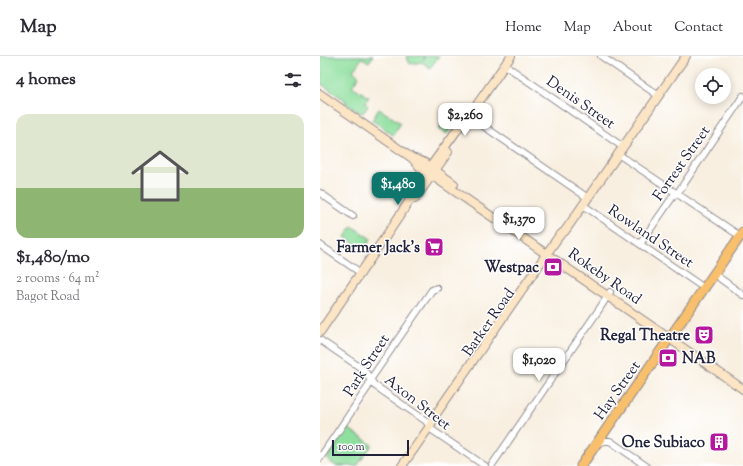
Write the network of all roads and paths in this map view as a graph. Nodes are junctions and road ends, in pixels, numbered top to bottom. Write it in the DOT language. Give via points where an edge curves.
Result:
graph roads {
  1 [pos="511,56"];
  2 [pos="601,56"];
  3 [pos="686,56"];
  4 [pos="504,65"];
  5 [pos="320,94"];
  6 [pos="658,96"];
  7 [pos="743,96"];
  8 [pos="470,116"];
  9 [pos="621,150"];
  10 [pos="431,171"];
  11 [pos="320,193"];
  12 [pos="676,193"];
  13 [pos="585,201"];
  14 [pos="353,216"];
  15 [pos="741,234"];
  16 [pos="640,244"];
  17 [pos="320,246"];
  18 [pos="550,253"];
  19 [pos="361,273"];
  20 [pos="714,274"];
  21 [pos="437,288"];
  22 [pos="704,288"];
  23 [pos="610,294"];
  24 [pos="743,295"];
  25 [pos="320,332"];
  26 [pos="671,336"];
  27 [pos="320,340"];
  28 [pos="370,380"];
  29 [pos="743,383"];
  30 [pos="743,388"];
  31 [pos="430,426"];
  32 [pos="596,445"];
  33 [pos="320,458"];
  34 [pos="402,466"];
  35 [pos="489,466"];
  36 [pos="582,466"];
  37 [pos="646,466"];
  1 -- 4 [label="main road"];
  2 -- 6 [label="street"];
  3 -- 6 [label="main road, Barker Road"];
  4 -- 8 [label="main road"];
  4 -- 9 [label="street, Denis Street"];
  5 -- 10 [label="main road, Rokeby Road" via="412,158 421,168"];
  6 -- 9 [label="main road, Barker Road"];
  7 -- 12 [label="street, Forrest Street"];
  8 -- 10 [label="main road" via="462,123"];
  8 -- 13 [label="street, Rowland Street"];
  9 -- 12 [label="street, Denis Street"];
  9 -- 13 [label="main road, Barker Road"];
  10 -- 18 [label="main road, Rokeby Road"];
  10 -- 19 [label="main road" via="411,194 410,200"];
  11 -- 14 [label="street"];
  12 -- 15 [label="street, Denis Street"];
  12 -- 16 [label="street, Forrest Street"];
  13 -- 16 [label="street, Rowland Street"];
  13 -- 18 [label="main road, Barker Road" via="559,236"];
  15 -- 20 [label="main road, Hay Street"];
  16 -- 22 [label="street, Rowland Street"];
  17 -- 19 [label="street"];
  18 -- 23 [label="main road, Rokeby Road"];
  18 -- 31 [label="main road, Barker Road"];
  19 -- 25 [label="main road"];
  20 -- 22 [label="main road, Hay Street"];
  20 -- 24 [label="street"];
  21 -- 28 [label="street, Park Street" via="432,290"];
  22 -- 26 [label="main road, Hay Street"];
  23 -- 26 [label="main road, Rokeby Road"];
  23 -- 35 [label="street"];
  26 -- 29 [label="main road, Rokeby Road"];
  26 -- 30 [label="main road, Rokeby Road"];
  26 -- 32 [label="main road, Hay Street"];
  27 -- 28 [label="street, Axon Street" via="364,370"];
  28 -- 31 [label="street, Axon Street"];
  28 -- 33 [label="street, Park Street" via="368,387"];
  31 -- 34 [label="main road, Barker Road"];
  31 -- 35 [label="street, Axon Street" via="432,430"];
  32 -- 36 [label="main road, Hay Street"];
  32 -- 37 [label="street" via="610,441"];
}
